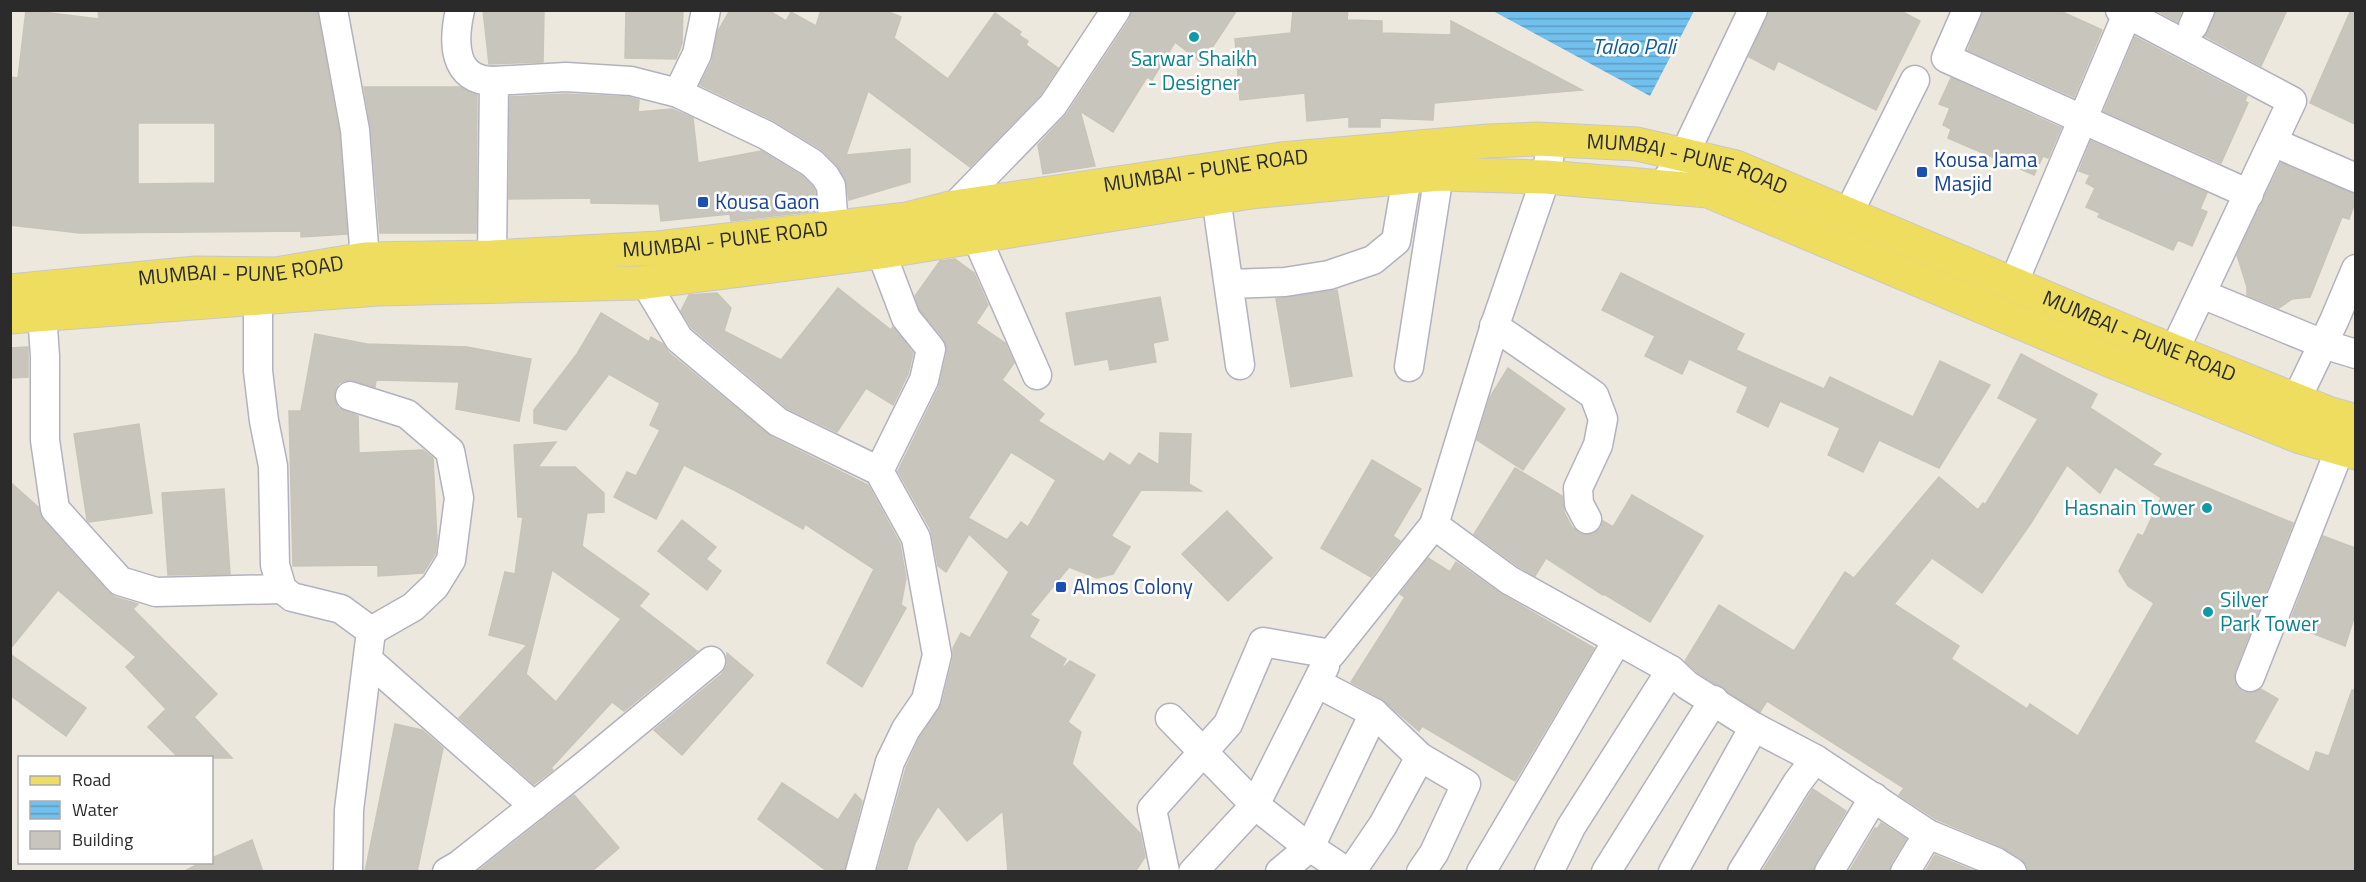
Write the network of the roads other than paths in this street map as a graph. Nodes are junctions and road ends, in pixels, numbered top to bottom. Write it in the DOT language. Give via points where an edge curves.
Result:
graph roads {
  1 [pos="333,10"];
  2 [pos="460,10"];
  3 [pos="706,10"];
  4 [pos="1116,10"];
  5 [pos="1753,10"];
  6 [pos="1967,10"];
  7 [pos="2124,12"];
  8 [pos="1915,80"];
  9 [pos="494,81"];
  10 [pos="678,93"];
  11 [pos="2083,120"];
  12 [pos="1552,140"];
  13 [pos="2273,142"];
  14 [pos="1684,155"];
  15 [pos="1423,175"];
  16 [pos="1546,177"];
  17 [pos="2355,178"];
  18 [pos="1662,186"];
  19 [pos="2249,194"];
  20 [pos="1216,197"];
  21 [pos="954,207"];
  22 [pos="1848,214"];
  23 [pos="834,228"];
  24 [pos="976,236"];
  25 [pos="881,252"];
  26 [pos="492,256"];
  27 [pos="365,259"];
  28 [pos="2355,269"];
  29 [pos="645,282"];
  30 [pos="1229,284"];
  31 [pos="2013,284"];
  32 [pos="10,291"];
  33 [pos="2202,294"];
  34 [pos="258,298"];
  35 [pos="26,316"];
  36 [pos="1494,326"];
  37 [pos="2323,344"];
  38 [pos="2174,351"];
  39 [pos="2355,354"];
  40 [pos="1240,365"];
  41 [pos="1409,367"];
  42 [pos="1037,375"];
  43 [pos="350,396"];
  44 [pos="2296,400"];
  45 [pos="2350,441"];
  46 [pos="879,471"];
  47 [pos="1587,519"];
  48 [pos="1434,525"];
  49 [pos="282,589"];
  50 [pos="371,631"];
  51 [pos="1617,641"];
  52 [pos="1331,654"];
  53 [pos="368,660"];
  54 [pos="711,661"];
  55 [pos="1671,670"];
  56 [pos="2250,677"];
  57 [pos="1317,683"];
  58 [pos="1713,700"];
  59 [pos="1374,713"];
  60 [pos="1170,718"];
  61 [pos="1754,727"];
  62 [pos="1204,753"];
  63 [pos="1420,757"];
  64 [pos="1815,759"];
  65 [pos="1874,797"];
  66 [pos="1256,805"];
  67 [pos="534,806"];
  68 [pos="1928,834"];
  69 [pos="1310,847"];
  70 [pos="1999,868"];
  71 [pos="348,872"];
  72 [pos="447,872"];
  73 [pos="860,872"];
  74 [pos="1165,872"];
  75 [pos="1193,872"];
  76 [pos="1280,872"];
  77 [pos="1349,872"];
  78 [pos="1421,872"];
  79 [pos="1481,872"];
  80 [pos="1549,872"];
  81 [pos="1606,872"];
  82 [pos="1673,872"];
  83 [pos="1742,872"];
  84 [pos="1829,872"];
  85 [pos="1905,872"];
  1 -- 27 [label="street" via="355,130"];
  2 -- 9 [label="street" via="455,47 459,61 476,78"];
  3 -- 10 [label="street" via="697,54"];
  4 -- 21 [label="street" via="1053,105"];
  5 -- 14 [label="street"];
  6 -- 11 [label="street" via="1946,58"];
  7 -- 11 [label="street"];
  7 -- 13 [label="street" via="2292,101"];
  8 -- 22 [label="street"];
  9 -- 10 [label="street" via="566,77 631,81"];
  9 -- 26 [label="street"];
  10 -- 23 [label="street" via="766,135 812,163 831,186"];
  11 -- 19 [label="street"];
  11 -- 31 [label="street"];
  12 -- 14 [label="main road, MUMBAI - PUNE ROAD" via="1636,144"];
  12 -- 16 [label="street"];
  12 -- 21 [label="main road, MUMBAI - PUNE ROAD" via="1488,141 1281,159"];
  13 -- 17 [label="street"];
  13 -- 19 [label="street"];
  14 -- 18 [label="street"];
  14 -- 22 [label="main road, MUMBAI - PUNE ROAD" via="1736,167"];
  15 -- 16 [label="main road, MUMBAI - PUNE ROAD"];
  15 -- 20 [label="main road, MUMBAI - PUNE ROAD"];
  15 -- 30 [label="street" via="1396,241 1372,260 1329,275 1285,282"];
  15 -- 41 [label="street"];
  16 -- 18 [label="main road, MUMBAI - PUNE ROAD"];
  16 -- 36 [label="street"];
  18 -- 45 [label="main road, MUMBAI - PUNE ROAD" via="1708,191 2300,437"];
  19 -- 33 [label="street"];
  20 -- 24 [label="main road, MUMBAI - PUNE ROAD"];
  20 -- 30 [label="street"];
  21 -- 23 [label="main road, MUMBAI - PUNE ROAD" via="908,219"];
  22 -- 31 [label="main road, MUMBAI - PUNE ROAD"];
  23 -- 26 [label="main road, MUMBAI - PUNE ROAD" via="658,248"];
  24 -- 25 [label="main road, MUMBAI - PUNE ROAD"];
  24 -- 42 [label="street"];
  25 -- 29 [label="main road, MUMBAI - PUNE ROAD"];
  25 -- 46 [label="street" via="906,318 931,349 924,380"];
  26 -- 27 [label="main road, MUMBAI - PUNE ROAD"];
  27 -- 32 [label="main road, MUMBAI - PUNE ROAD" via="276,274 196,273"];
  28 -- 37 [label="street"];
  29 -- 34 [label="main road, MUMBAI - PUNE ROAD" via="378,288"];
  29 -- 46 [label="street" via="679,339 778,422"];
  30 -- 40 [label="street"];
  31 -- 38 [label="main road, MUMBAI - PUNE ROAD"];
  33 -- 37 [label="street"];
  33 -- 38 [label="street"];
  34 -- 35 [label="main road, MUMBAI - PUNE ROAD"];
  34 -- 49 [label="street" via="258,371 273,466 275,565"];
  35 -- 49 [label="street" via="55,509 120,581 156,592"];
  36 -- 47 [label="street" via="1594,395 1603,418 1598,445 1578,488 1579,504"];
  36 -- 48 [label="street"];
  37 -- 39 [label="street"];
  37 -- 44 [label="street"];
  38 -- 44 [label="main road, MUMBAI - PUNE ROAD"];
  43 -- 50 [label="street" via="407,414 450,451 459,498 451,560 435,586 413,607"];
  44 -- 45 [label="main road, MUMBAI - PUNE ROAD"];
  45 -- 56 [label="street"];
  46 -- 73 [label="street" via="916,538 937,655 926,700 890,762"];
  48 -- 51 [label="street" via="1509,580"];
  48 -- 52 [label="street"];
  49 -- 50 [label="street" via="292,597 341,609"];
  50 -- 53 [label="street"];
  51 -- 55 [label="street"];
  51 -- 79 [label="street"];
  52 -- 57 [label="street"];
  52 -- 62 [label="street" via="1263,642 1228,724"];
  53 -- 67 [label="street"];
  53 -- 71 [label="street" via="349,810"];
  54 -- 67 [label="street"];
  55 -- 58 [label="street"];
  55 -- 80 [label="street" via="1571,827"];
  57 -- 59 [label="street"];
  57 -- 66 [label="street"];
  58 -- 61 [label="street"];
  58 -- 81 [label="street"];
  59 -- 63 [label="street"];
  59 -- 69 [label="street"];
  60 -- 62 [label="street"];
  61 -- 64 [label="street"];
  61 -- 82 [label="street"];
  62 -- 66 [label="street"];
  62 -- 74 [label="street" via="1152,809"];
  63 -- 77 [label="street" via="1383,825"];
  63 -- 78 [label="street" via="1466,784"];
  64 -- 65 [label="street"];
  64 -- 83 [label="street"];
  65 -- 68 [label="street"];
  65 -- 84 [label="street"];
  66 -- 69 [label="street"];
  66 -- 75 [label="street"];
  67 -- 72 [label="street"];
  68 -- 70 [label="street"];
  68 -- 85 [label="street"];
  69 -- 76 [label="street"];
  69 -- 77 [label="street"];
}
